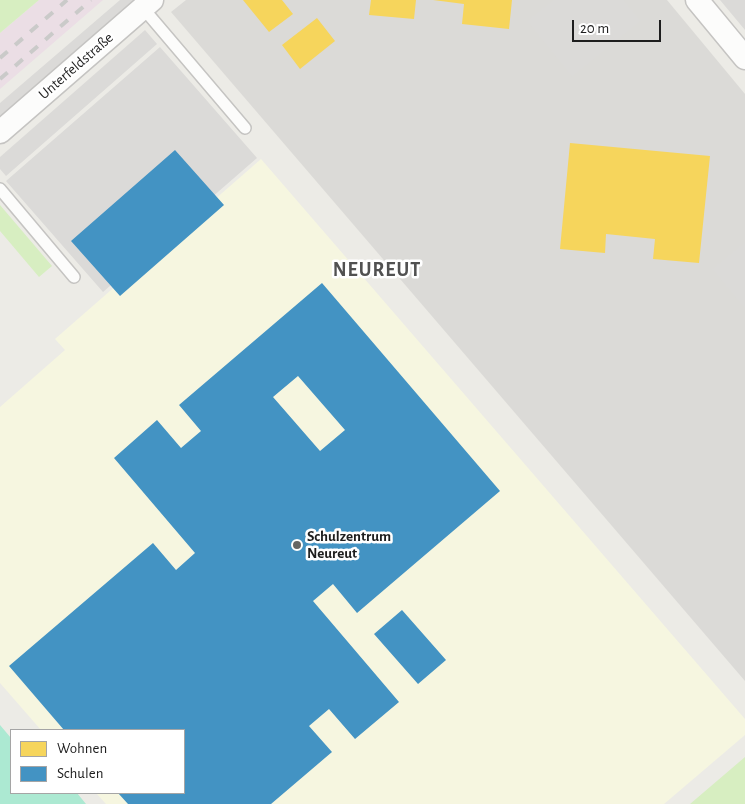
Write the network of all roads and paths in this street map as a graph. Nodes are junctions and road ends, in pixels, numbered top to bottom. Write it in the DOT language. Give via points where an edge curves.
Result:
graph roads {
  1 [pos="697,0"];
  2 [pos="147,4"];
  3 [pos="745,58"];
  4 [pos="245,128"];
  5 [pos="0,132"];
  6 [pos="0,189"];
  7 [pos="74,276"];
  1 -- 3 [label="street"];
  2 -- 4 [label="lane"];
  2 -- 5 [label="street, Unterfeldstraße"];
  6 -- 7 [label="lane"];
}
